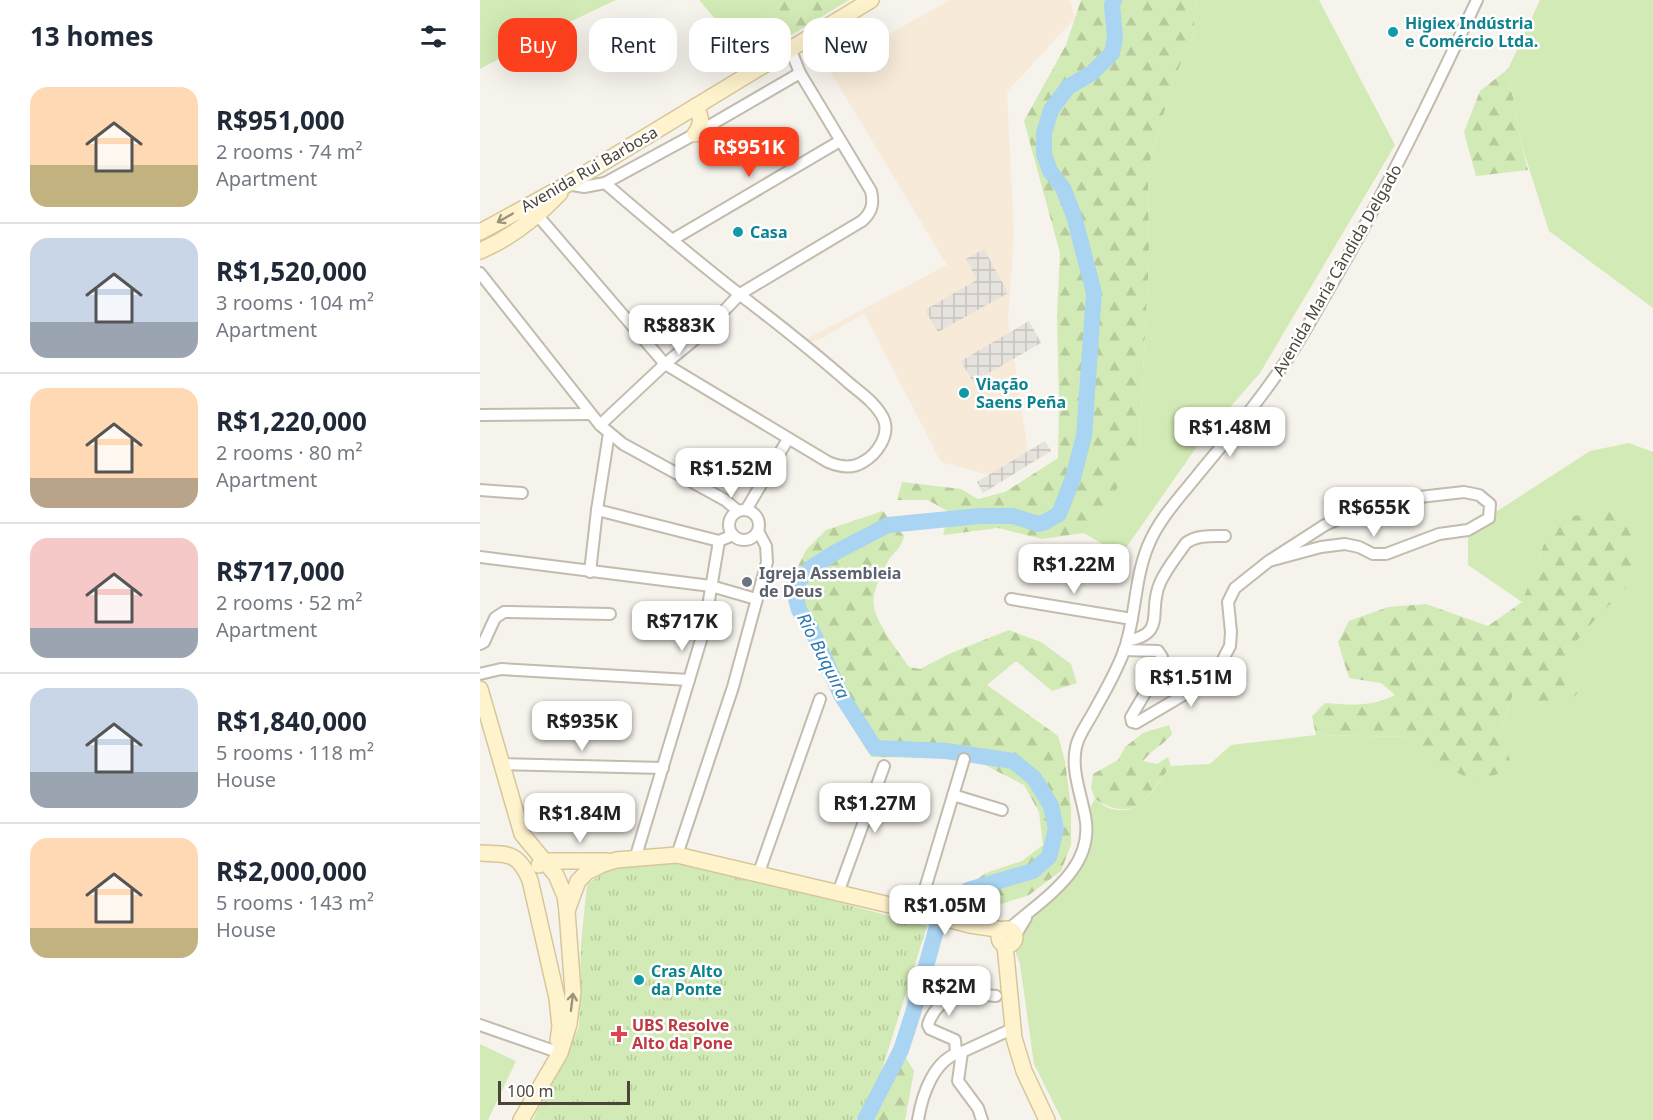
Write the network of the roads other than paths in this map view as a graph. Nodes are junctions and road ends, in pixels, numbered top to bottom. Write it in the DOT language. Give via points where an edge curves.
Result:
graph roads {
  1 [pos="871,0"];
  2 [pos="1477,0"];
  3 [pos="791,47"];
  4 [pos="791,50"];
  5 [pos="751,72"];
  6 [pos="800,73"];
  7 [pos="696,106"];
  8 [pos="695,134"];
  9 [pos="840,141"];
  10 [pos="605,183"];
  11 [pos="568,184"];
  12 [pos="525,206"];
  13 [pos="538,216"];
  14 [pos="480,232"];
  15 [pos="672,240"];
  16 [pos="480,251"];
  17 [pos="480,273"];
  18 [pos="740,294"];
  19 [pos="665,364"];
  20 [pos="590,414"];
  21 [pos="480,415"];
  22 [pos="600,426"];
  23 [pos="609,433"];
  24 [pos="788,440"];
  25 [pos="480,490"];
  26 [pos="522,493"];
  27 [pos="597,510"];
  28 [pos="742,511"];
  29 [pos="758,531"];
  30 [pos="732,535"];
  31 [pos="1225,536"];
  32 [pos="719,541"];
  33 [pos="480,557"];
  34 [pos="1269,561"];
  35 [pos="590,572"];
  36 [pos="711,586"];
  37 [pos="756,599"];
  38 [pos="1011,599"];
  39 [pos="610,614"];
  40 [pos="1132,619"];
  41 [pos="480,644"];
  42 [pos="1125,646"];
  43 [pos="480,674"];
  44 [pos="689,680"];
  45 [pos="480,689"];
  46 [pos="820,699"];
  47 [pos="964,759"];
  48 [pos="501,764"];
  49 [pos="884,766"];
  50 [pos="663,768"];
  51 [pos="953,795"];
  52 [pos="1002,810"];
  53 [pos="522,834"];
  54 [pos="480,854"];
  55 [pos="507,854"];
  56 [pos="678,855"];
  57 [pos="635,859"];
  58 [pos="544,861"];
  59 [pos="616,861"];
  60 [pos="758,875"];
  61 [pos="530,880"];
  62 [pos="838,893"];
  63 [pos="537,911"];
  64 [pos="923,913"];
  65 [pos="567,914"];
  66 [pos="1008,937"];
  67 [pos="996,996"];
  68 [pos="480,1025"];
  69 [pos="1012,1029"];
  70 [pos="959,1053"];
  71 [pos="558,1054"];
  72 [pos="521,1120"];
  73 [pos="918,1120"];
  74 [pos="982,1120"];
  75 [pos="1047,1120"];
  1 -- 3 [label="main road, Avenida Rui Barbosa"];
  2 -- 40 [label="street, Avenida Maria Cândida Delgado" via="1371,217 1287,359 1258,402 1171,507 1148,546 1137,582"];
  4 -- 6 [label="street"];
  5 -- 7 [label="main road, Avenida Rui Barbosa"];
  6 -- 8 [label="street"];
  6 -- 9 [label="street"];
  7 -- 8 [label="main road" via="702,121"];
  7 -- 11 [label="main road, Avenida Rui Barbosa"];
  8 -- 10 [label="street"];
  9 -- 15 [label="street"];
  9 -- 18 [label="street" via="871,191 873,201 868,215"];
  10 -- 11 [label="street" via="584,187"];
  10 -- 15 [label="street"];
  11 -- 12 [label="main road, Avenida Rui Barbosa"];
  11 -- 13 [label="main road"];
  12 -- 13 [label="street"];
  12 -- 14 [label="main road, Avenida Rui Barbosa, one-way"];
  13 -- 16 [label="main road"];
  13 -- 19 [label="street"];
  15 -- 18 [label="street"];
  17 -- 20 [label="street"];
  18 -- 19 [label="street" via="705,331"];
  18 -- 24 [label="street" via="867,398 884,419 882,442 859,464 844,467 828,462"];
  19 -- 22 [label="street"];
  19 -- 24 [label="street"];
  20 -- 21 [label="street"];
  20 -- 22 [label="street"];
  22 -- 23 [label="street"];
  23 -- 27 [label="street"];
  23 -- 28 [label="street"];
  24 -- 28 [label="street"];
  25 -- 26 [label="street"];
  27 -- 32 [label="street"];
  27 -- 35 [label="street"];
  28 -- 29 [label="street" via="757,518"];
  28 -- 30 [label="street" via="729,521"];
  29 -- 30 [label="street" via="746,540"];
  29 -- 37 [label="street" via="766,546 767,562"];
  30 -- 32 [label="street"];
  31 -- 42 [label="street" via="1200,537 1186,543 1160,583 1153,628"];
  32 -- 36 [label="street"];
  33 -- 35 [label="street"];
  34 -- 34 [label="street" via="1325,525 1379,503 1464,492 1479,495 1490,504 1489,518 1474,527 1439,534 1386,554 1373,554 1345,544"];
  34 -- 42 [label="street" via="1240,583 1229,597 1231,640 1219,667 1202,684 1136,723 1131,717 1161,666 1162,657 1158,651"];
  35 -- 36 [label="street"];
  36 -- 37 [label="street"];
  36 -- 44 [label="street" via="704,630"];
  37 -- 56 [label="street" via="733,687"];
  38 -- 40 [label="street"];
  39 -- 41 [label="street" via="504,612 495,618"];
  40 -- 42 [label="street, Avenida Maria Cândida Delgado"];
  42 -- 66 [label="street, Avenida Maria Cândida Delgado" via="1076,746 1075,771 1086,832 1081,857 1070,875 1031,909"];
  43 -- 44 [label="street" via="501,669"];
  44 -- 50 [label="street"];
  45 -- 48 [label="main road"];
  46 -- 60 [label="street"];
  47 -- 51 [label="street"];
  48 -- 50 [label="street"];
  48 -- 53 [label="main road"];
  49 -- 62 [label="street"];
  50 -- 57 [label="street"];
  51 -- 52 [label="street"];
  51 -- 64 [label="street"];
  53 -- 55 [label="main road" via="518,848"];
  53 -- 58 [label="main road"];
  54 -- 55 [label="main road"];
  55 -- 61 [label="main road" via="519,860"];
  56 -- 57 [label="main road"];
  56 -- 60 [label="main road"];
  57 -- 59 [label="main road"];
  58 -- 59 [label="main road"];
  58 -- 61 [label="main road"];
  58 -- 65 [label="main road" via="562,886"];
  59 -- 65 [label="main road" via="587,872 578,881"];
  60 -- 62 [label="main road"];
  61 -- 63 [label="main road"];
  62 -- 64 [label="main road"];
  63 -- 65 [label="main road" via="549,923 557,923"];
  63 -- 71 [label="main road" via="556,998"];
  64 -- 66 [label="main road"];
  71 -- 65 [label="main road, one-way" via="569,1024 573,992"];
  66 -- 69 [label="main road"];
  67 -- 70 [label="street" via="956,992 930,1018 930,1029 955,1040"];
  68 -- 71 [label="street"];
  69 -- 70 [label="street"];
  69 -- 75 [label="main road" via="1024,1071"];
  70 -- 73 [label="street" via="944,1061 933,1078"];
  70 -- 74 [label="street" via="958,1081"];
  71 -- 72 [label="main road"];
}
